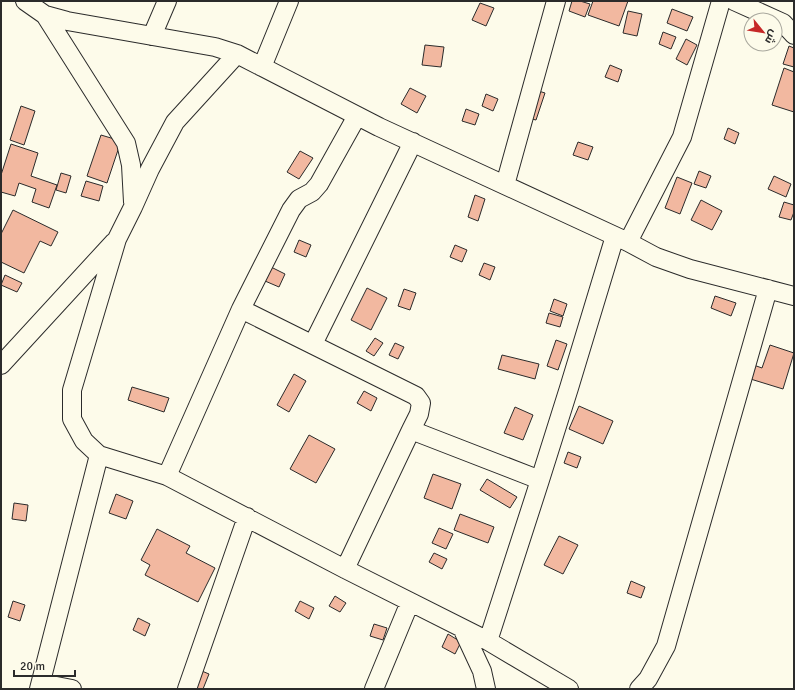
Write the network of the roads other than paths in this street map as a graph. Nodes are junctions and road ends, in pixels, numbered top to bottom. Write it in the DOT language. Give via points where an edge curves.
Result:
graph roads {
  1 [pos="25,1"];
  2 [pos="167,1"];
  3 [pos="289,1"];
  4 [pos="556,1"];
  5 [pos="721,1"];
  6 [pos="734,1"];
  7 [pos="45,15"];
  8 [pos="794,35"];
  9 [pos="152,36"];
  10 [pos="237,54"];
  11 [pos="262,67"];
  12 [pos="357,116"];
  13 [pos="413,142"];
  14 [pos="505,185"];
  15 [pos="133,207"];
  16 [pos="117,239"];
  17 [pos="622,239"];
  18 [pos="768,289"];
  19 [pos="794,296"];
  20 [pos="241,309"];
  21 [pos="314,344"];
  22 [pos="1,364"];
  23 [pos="411,430"];
  24 [pos="99,455"];
  25 [pos="167,476"];
  26 [pos="540,480"];
  27 [pos="247,517"];
  28 [pos="345,569"];
  29 [pos="410,602"];
  30 [pos="462,628"];
  31 [pos="488,641"];
  32 [pos="40,686"];
  33 [pos="72,689"];
  34 [pos="187,689"];
  35 [pos="374,689"];
  36 [pos="486,689"];
  37 [pos="570,689"];
  38 [pos="639,689"];
  1 -- 7 [label="street"];
  2 -- 9 [label="street"];
  3 -- 11 [label="street"];
  4 -- 14 [label="street"];
  5 -- 17 [label="street" via="682,137"];
  6 -- 8 [label="street" via="783,23"];
  7 -- 9 [label="street"];
  7 -- 15 [label="street" via="126,143 132,165"];
  9 -- 10 [label="street" via="215,47"];
  10 -- 11 [label="street"];
  10 -- 15 [label="street" via="175,122"];
  11 -- 12 [label="street"];
  12 -- 13 [label="street"];
  12 -- 20 [label="street" via="319,184 300,199 292,210"];
  13 -- 14 [label="street"];
  13 -- 21 [label="street"];
  14 -- 17 [label="street"];
  15 -- 16 [label="street"];
  16 -- 22 [label="street"];
  16 -- 24 [label="street" via="72,390 72,419 84,441"];
  17 -- 18 [label="street" via="656,258"];
  17 -- 26 [label="street" via="569,388"];
  18 -- 19 [label="street"];
  18 -- 38 [label="street" via="666,646 648,679"];
  20 -- 21 [label="street"];
  20 -- 25 [label="street"];
  21 -- 23 [label="street" via="416,396 421,403 420,414"];
  23 -- 26 [label="street"];
  23 -- 28 [label="street"];
  24 -- 25 [label="street"];
  24 -- 32 [label="street"];
  25 -- 27 [label="street"];
  26 -- 31 [label="street"];
  27 -- 28 [label="street"];
  27 -- 34 [label="street"];
  28 -- 29 [label="street"];
  29 -- 30 [label="street"];
  29 -- 35 [label="street"];
  30 -- 31 [label="street"];
  30 -- 36 [label="street" via="482,671"];
  31 -- 37 [label="street"];
  32 -- 33 [label="street"];
}
